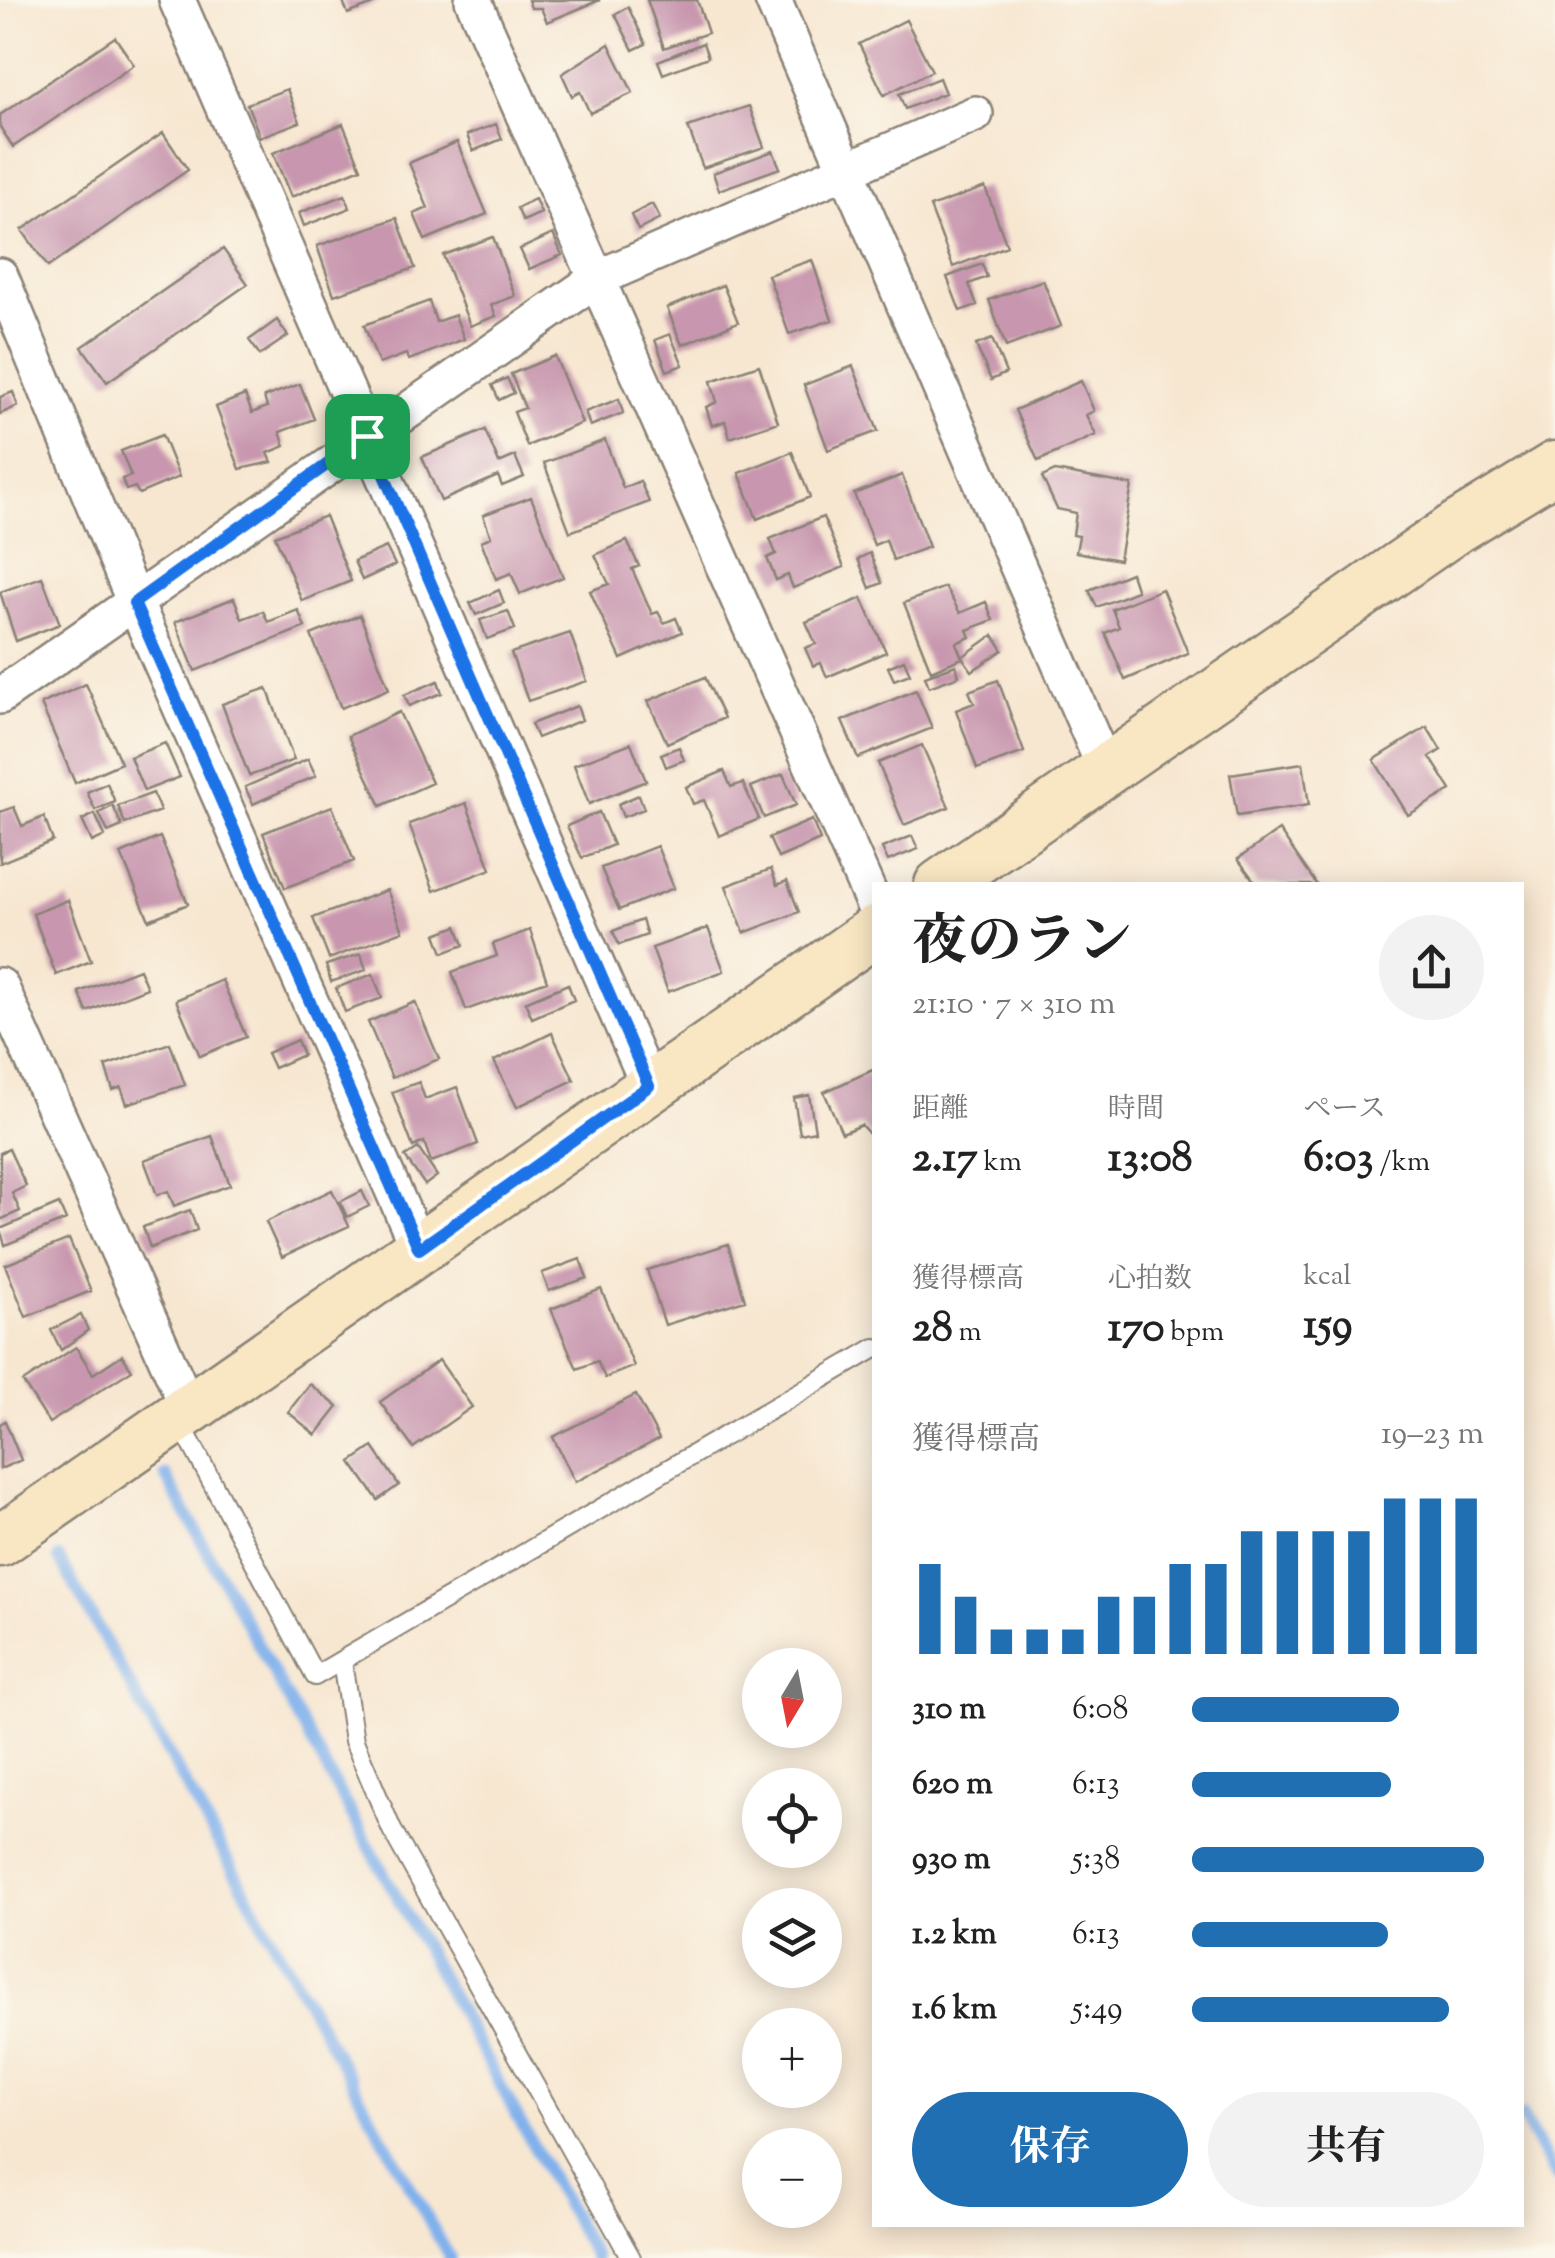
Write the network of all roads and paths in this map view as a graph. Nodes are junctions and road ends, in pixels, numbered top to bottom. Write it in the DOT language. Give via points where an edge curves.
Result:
graph roads {
  1 [pos="177,0"];
  2 [pos="474,0"];
  3 [pos="774,0"];
  4 [pos="975,114"];
  5 [pos="848,166"];
  6 [pos="0,276"];
  7 [pos="598,278"];
  8 [pos="367,436"];
  9 [pos="1555,467"];
  10 [pos="134,603"];
  11 [pos="0,696"];
  12 [pos="1105,768"];
  13 [pos="944,882"];
  14 [pos="872,901"];
  15 [pos="872,933"];
  16 [pos="0,986"];
  17 [pos="649,1086"];
  18 [pos="419,1249"];
  19 [pos="872,1350"];
  20 [pos="183,1414"];
  21 [pos="0,1542"];
  22 [pos="342,1661"];
  23 [pos="631,2258"];
  1 -- 8 [label="street"];
  2 -- 7 [label="street"];
  3 -- 5 [label="street"];
  4 -- 5 [label="street"];
  5 -- 7 [label="street"];
  5 -- 12 [label="street"];
  6 -- 10 [label="street"];
  7 -- 8 [label="street"];
  7 -- 14 [label="street"];
  8 -- 10 [label="street"];
  8 -- 17 [label="street"];
  9 -- 12 [label="street"];
  10 -- 11 [label="street"];
  10 -- 18 [label="street"];
  12 -- 13 [label="street"];
  15 -- 17 [label="street"];
  16 -- 20 [label="street"];
  17 -- 18 [label="street"];
  18 -- 20 [label="street"];
  19 -- 22 [label="lane"];
  20 -- 21 [label="street"];
  20 -- 22 [label="lane" via="314,1676"];
  22 -- 23 [label="lane" via="354,1741 392,1830"];
}
